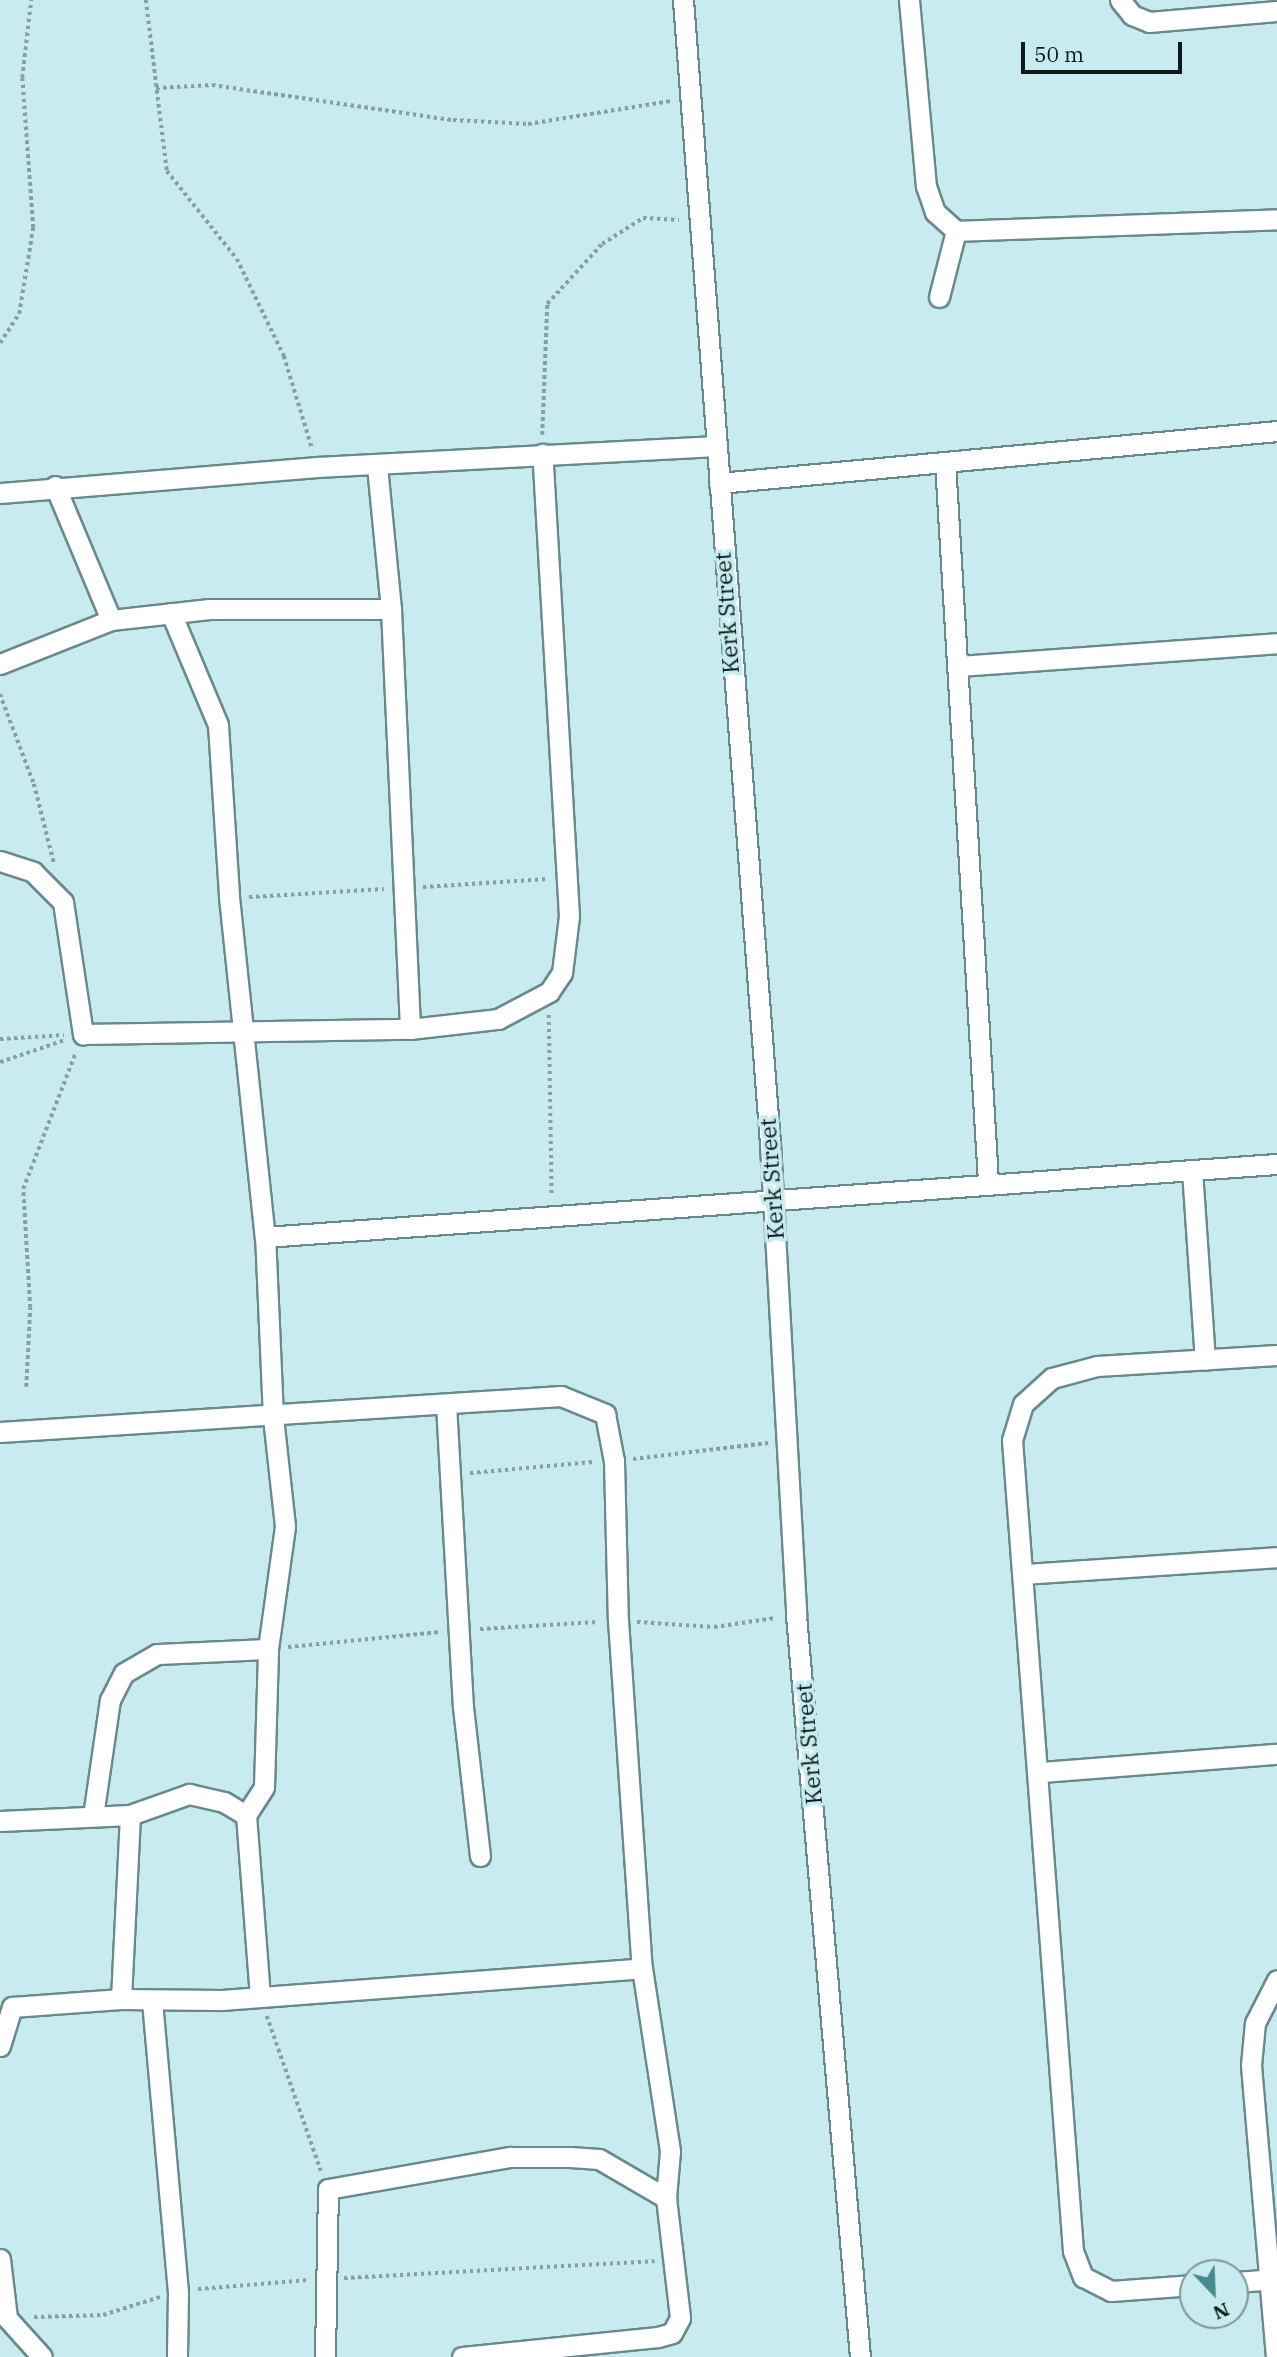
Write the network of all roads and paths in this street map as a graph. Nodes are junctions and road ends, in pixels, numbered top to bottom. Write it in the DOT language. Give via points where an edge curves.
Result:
graph roads {
  1 [pos="31,0"];
  2 [pos="146,0"];
  3 [pos="683,0"];
  4 [pos="909,0"];
  5 [pos="1120,0"];
  6 [pos="1277,11"];
  7 [pos="156,88"];
  8 [pos="691,97"];
  9 [pos="1277,219"];
  10 [pos="700,221"];
  11 [pos="956,231"];
  12 [pos="939,297"];
  13 [pos="0,343"];
  14 [pos="1277,431"];
  15 [pos="716,446"];
  16 [pos="542,454"];
  17 [pos="945,462"];
  18 [pos="317,467"];
  19 [pos="377,467"];
  20 [pos="719,483"];
  21 [pos="55,486"];
  22 [pos="0,493"];
  23 [pos="391,608"];
  24 [pos="171,613"];
  25 [pos="111,620"];
  26 [pos="1277,643"];
  27 [pos="0,664"];
  28 [pos="958,666"];
  29 [pos="0,694"];
  30 [pos="0,861"];
  31 [pos="63,902"];
  32 [pos="549,992"];
  33 [pos="410,1029"];
  34 [pos="242,1032"];
  35 [pos="83,1034"];
  36 [pos="0,1039"];
  37 [pos="0,1062"];
  38 [pos="1277,1164"];
  39 [pos="1192,1170"];
  40 [pos="988,1182"];
  41 [pos="773,1204"];
  42 [pos="553,1219"];
  43 [pos="265,1237"];
  44 [pos="1277,1355"];
  45 [pos="1205,1360"];
  46 [pos="26,1387"];
  47 [pos="446,1405"];
  48 [pos="273,1417"];
  49 [pos="0,1432"];
  50 [pos="1277,1557"];
  51 [pos="1024,1574"];
  52 [pos="796,1615"];
  53 [pos="618,1620"];
  54 [pos="458,1630"];
  55 [pos="268,1649"];
  56 [pos="1277,1754"];
  57 [pos="1041,1772"];
  58 [pos="130,1815"];
  59 [pos="246,1815"];
  60 [pos="93,1816"];
  61 [pos="0,1821"];
  62 [pos="480,1856"];
  63 [pos="642,1968"];
  64 [pos="1277,1980"];
  65 [pos="260,1996"];
  66 [pos="121,1998"];
  67 [pos="152,2001"];
  68 [pos="6,2006"];
  69 [pos="0,2046"];
  70 [pos="328,2189"];
  71 [pos="666,2198"];
  72 [pos="0,2259"];
  73 [pos="1272,2279"];
  74 [pos="1249,2281"];
  75 [pos="1179,2286"];
  76 [pos="42,2357"];
  77 [pos="177,2357"];
  78 [pos="325,2357"];
  79 [pos="462,2357"];
  80 [pos="860,2357"];
  81 [pos="1276,2357"];
  1 -- 13 [label="path" via="22,78 33,228 19,314"];
  2 -- 7 [label="path"];
  3 -- 8 [label="street, Kerk Street"];
  4 -- 11 [label="street" via="926,186 935,212"];
  5 -- 6 [label="street" via="1132,15 1149,22"];
  7 -- 8 [label="path" via="212,85 453,120 528,124"];
  7 -- 18 [label="path" via="167,171 237,259 284,356"];
  8 -- 10 [label="street, Kerk Street"];
  9 -- 11 [label="street" via="990,235"];
  10 -- 15 [label="street, Kerk Street"];
  10 -- 16 [label="path" via="643,218 602,244 547,304"];
  11 -- 12 [label="street"];
  14 -- 17 [label="street"];
  15 -- 16 [label="street"];
  15 -- 20 [label="street, Kerk Street"];
  16 -- 19 [label="street"];
  16 -- 32 [label="street" via="569,916 562,973"];
  17 -- 20 [label="street"];
  17 -- 28 [label="street"];
  18 -- 19 [label="street"];
  18 -- 21 [label="street"];
  19 -- 23 [label="street"];
  20 -- 41 [label="street, Kerk Street"];
  21 -- 22 [label="street"];
  21 -- 25 [label="street"];
  23 -- 24 [label="street"];
  23 -- 33 [label="street"];
  24 -- 25 [label="street"];
  24 -- 34 [label="street" via="218,725"];
  25 -- 27 [label="street"];
  26 -- 28 [label="street"];
  28 -- 40 [label="street"];
  29 -- 31 [label="path" via="34,784"];
  30 -- 31 [label="street" via="33,872"];
  31 -- 35 [label="street"];
  32 -- 33 [label="street" via="498,1019"];
  32 -- 42 [label="path"];
  33 -- 34 [label="street"];
  34 -- 35 [label="street"];
  34 -- 43 [label="street"];
  35 -- 36 [label="path"];
  35 -- 37 [label="path"];
  35 -- 46 [label="path" via="23,1189 30,1308"];
  38 -- 39 [label="street"];
  39 -- 40 [label="street"];
  39 -- 45 [label="street"];
  40 -- 41 [label="street"];
  41 -- 42 [label="street"];
  41 -- 52 [label="street, Kerk Street"];
  42 -- 43 [label="street"];
  43 -- 48 [label="street"];
  44 -- 45 [label="street"];
  45 -- 51 [label="street" via="1097,1366 1035,1388 1012,1440"];
  47 -- 48 [label="street"];
  47 -- 53 [label="street" via="561,1396 605,1414 614,1461"];
  47 -- 54 [label="street"];
  48 -- 49 [label="street"];
  48 -- 55 [label="street" via="285,1526"];
  50 -- 51 [label="street"];
  51 -- 57 [label="street"];
  52 -- 53 [label="path" via="714,1627"];
  52 -- 80 [label="street, Kerk Street"];
  53 -- 54 [label="path"];
  53 -- 63 [label="street"];
  54 -- 55 [label="path"];
  54 -- 62 [label="street"];
  55 -- 59 [label="street" via="264,1787"];
  55 -- 60 [label="street" via="157,1654 124,1673 110,1700"];
  56 -- 57 [label="street"];
  57 -- 75 [label="street" via="1073,2251 1083,2277 1111,2291"];
  58 -- 59 [label="street" via="189,1794 224,1801"];
  58 -- 60 [label="street"];
  58 -- 66 [label="street"];
  59 -- 65 [label="street"];
  60 -- 61 [label="street"];
  63 -- 65 [label="street"];
  63 -- 71 [label="street" via="670,2151"];
  64 -- 73 [label="street" via="1255,2023 1251,2065"];
  65 -- 67 [label="street"];
  65 -- 70 [label="path"];
  66 -- 67 [label="street"];
  66 -- 68 [label="street"];
  67 -- 77 [label="street" via="178,2292"];
  68 -- 69 [label="street"];
  70 -- 71 [label="street" via="510,2157 570,2157 599,2159"];
  70 -- 78 [label="street"];
  71 -- 79 [label="street" via="680,2309 672,2333"];
  72 -- 76 [label="street" via="7,2318"];
  73 -- 74 [label="street"];
  73 -- 81 [label="street"];
}
